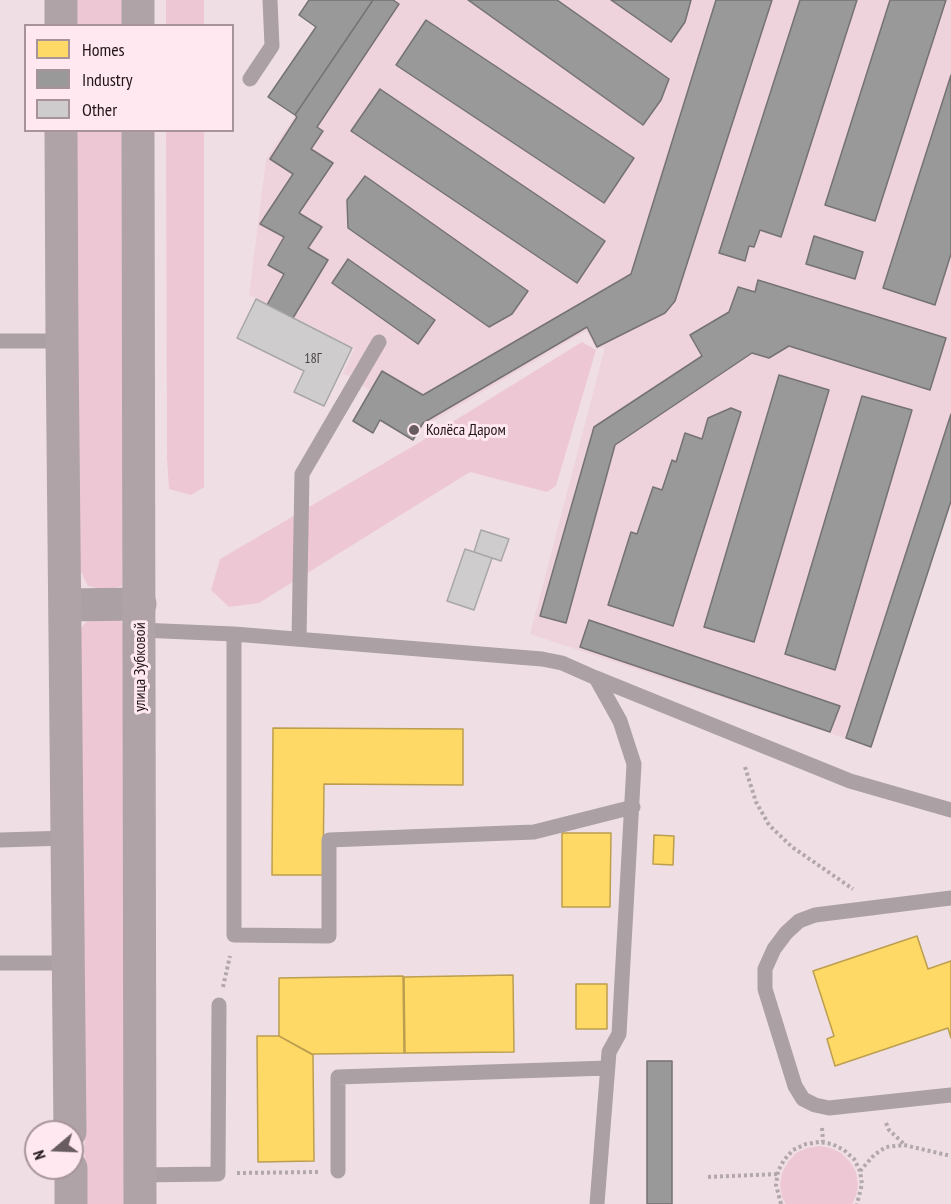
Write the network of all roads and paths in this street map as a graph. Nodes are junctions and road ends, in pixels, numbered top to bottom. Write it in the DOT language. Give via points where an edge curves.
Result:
graph roads {
  1 [pos="61,0"];
  2 [pos="138,0"];
  3 [pos="270,0"];
  4 [pos="61,24"];
  5 [pos="138,24"];
  6 [pos="250,79"];
  7 [pos="62,132"];
  8 [pos="138,132"];
  9 [pos="0,341"];
  10 [pos="62,341"];
  11 [pos="378,342"];
  12 [pos="66,604"];
  13 [pos="140,617"];
  14 [pos="234,634"];
  15 [pos="299,639"];
  16 [pos="596,678"];
  17 [pos="746,767"];
  18 [pos="633,807"];
  19 [pos="951,810"];
  20 [pos="68,838"];
  21 [pos="0,840"];
  22 [pos="951,898"];
  23 [pos="879,907"];
  24 [pos="234,935"];
  25 [pos="0,963"];
  26 [pos="69,963"];
  27 [pos="219,1005"];
  28 [pos="607,1068"];
  29 [pos="951,1095"];
  30 [pos="70,1120"];
  31 [pos="951,1156"];
  32 [pos="339,1171"];
  33 [pos="860,1171"];
  34 [pos="218,1174"];
  35 [pos="778,1174"];
  36 [pos="708,1177"];
  37 [pos="71,1180"];
  38 [pos="140,1190"];
  39 [pos="71,1204"];
  40 [pos="597,1204"];
  41 [pos="782,1204"];
  42 [pos="857,1204"];
  1 -- 4 [label="main road"];
  2 -- 5 [label="main road"];
  3 -- 6 [label="lane" via="272,46"];
  7 -- 10 [label="main road"];
  8 -- 13 [label="main road, улица Зубковой"];
  9 -- 10 [label="lane"];
  10 -- 12 [label="main road"];
  11 -- 15 [label="lane" via="302,474"];
  12 -- 13 [label="street"];
  12 -- 20 [label="main road"];
  13 -- 14 [label="lane"];
  13 -- 38 [label="main road, улица Зубковой"];
  14 -- 15 [label="lane"];
  14 -- 24 [label="lane"];
  15 -- 16 [label="lane" via="542,658"];
  16 -- 18 [label="lane" via="620,721 634,764"];
  16 -- 19 [label="lane" via="850,781"];
  17 -- 23 [label="path" via="756,802 769,825 792,847"];
  18 -- 24 [label="lane" via="534,832 329,840 329,936"];
  18 -- 28 [label="lane" via="619,1034 609,1052"];
  20 -- 21 [label="lane"];
  20 -- 26 [label="main road"];
  22 -- 23 [label="lane"];
  23 -- 29 [label="lane" via="815,915 799,921 774,949 765,969 765,989 795,1086 803,1099 829,1108"];
  24 -- 27 [label="path"];
  25 -- 26 [label="lane"];
  26 -- 30 [label="main road"];
  27 -- 34 [label="lane"];
  28 -- 32 [label="lane" via="339,1077"];
  28 -- 40 [label="lane"];
  31 -- 33 [label="path" via="904,1145 874,1155"];
  32 -- 34 [label="path"];
  33 -- 35 [label="path" via="844,1150 819,1142 794,1150"];
  33 -- 42 [label="path" via="862,1184"];
  34 -- 38 [label="lane"];
  35 -- 36 [label="path"];
  35 -- 41 [label="path" via="776,1185"];
  37 -- 39 [label="main road"];
}
